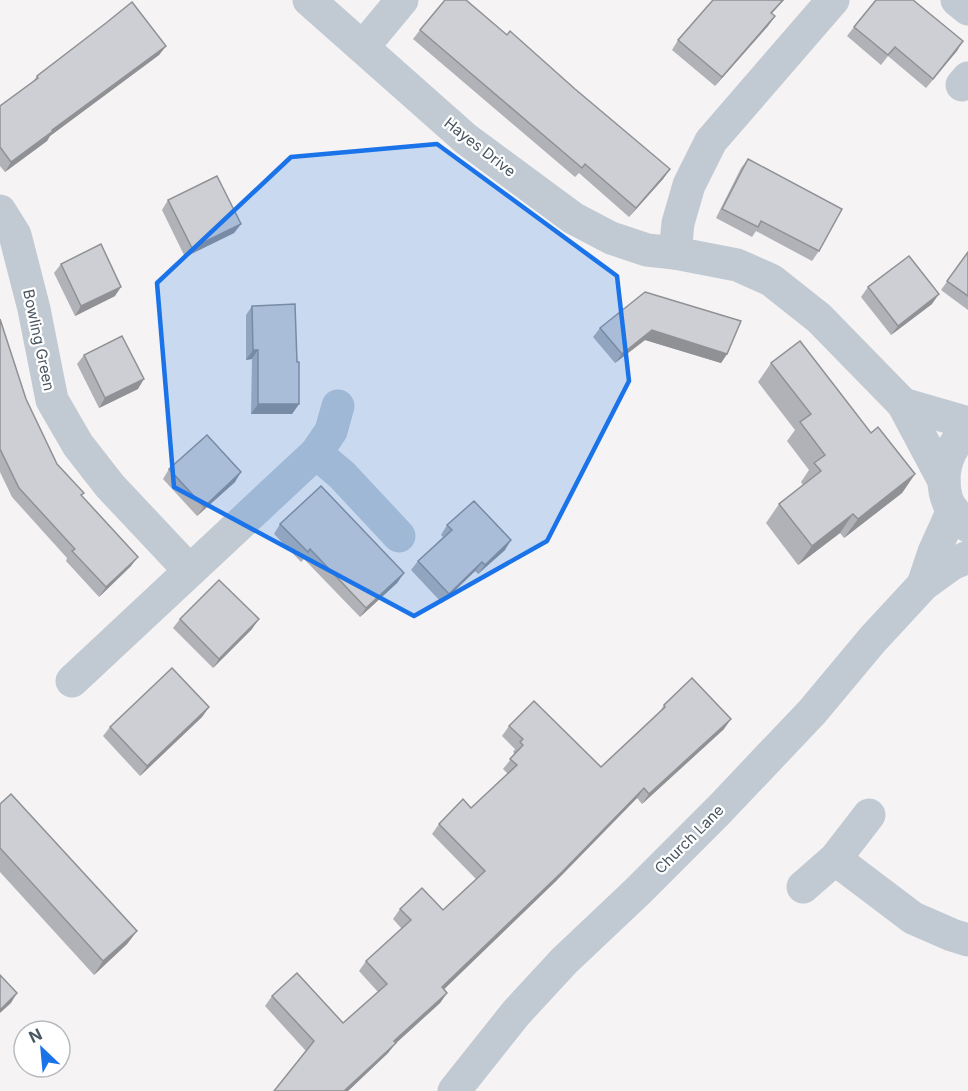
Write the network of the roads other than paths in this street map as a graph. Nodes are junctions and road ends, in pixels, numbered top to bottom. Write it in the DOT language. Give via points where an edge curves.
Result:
graph roads {
  1 [pos="309,0"];
  2 [pos="402,0"];
  3 [pos="832,0"];
  4 [pos="957,0"];
  5 [pos="968,9"];
  6 [pos="363,47"];
  7 [pos="0,211"];
  8 [pos="675,253"];
  9 [pos="903,404"];
  10 [pos="338,406"];
  11 [pos="968,423"];
  12 [pos="968,431"];
  13 [pos="316,453"];
  14 [pos="955,506"];
  15 [pos="399,536"];
  16 [pos="968,557"];
  17 [pos="189,570"];
  18 [pos="923,585"];
  19 [pos="72,681"];
  20 [pos="868,815"];
  21 [pos="836,859"];
  22 [pos="803,887"];
  23 [pos="968,940"];
  24 [pos="454,1091"];
  1 -- 6 [label="street, Hayes Drive"];
  2 -- 6 [label="street"];
  3 -- 8 [label="street" via="711,141 689,185 678,223"];
  4 -- 5 [label="street"];
  6 -- 8 [label="street, Hayes Drive" via="465,139 573,218 611,238 647,250"];
  7 -- 17 [label="street, Bowling Green" via="15,235 52,400 78,445 110,486"];
  8 -- 9 [label="street, Hayes Drive" via="737,265 771,280 819,318"];
  9 -- 11 [label="street, Hayes Drive"];
  9 -- 14 [label="street, Hayes Drive"];
  10 -- 13 [label="street" via="331,431"];
  12 -- 14 [label="street, Church Lane" via="952,448 945,464"];
  13 -- 15 [label="street"];
  13 -- 17 [label="street"];
  14 -- 18 [label="street, Church Lane"];
  16 -- 18 [label="street, Church Lane"];
  17 -- 19 [label="street"];
  18 -- 24 [label="street, Church Lane" via="812,712 719,810 516,1013"];
  20 -- 21 [label="street"];
  21 -- 22 [label="street"];
  21 -- 23 [label="street" via="913,918"];
}
